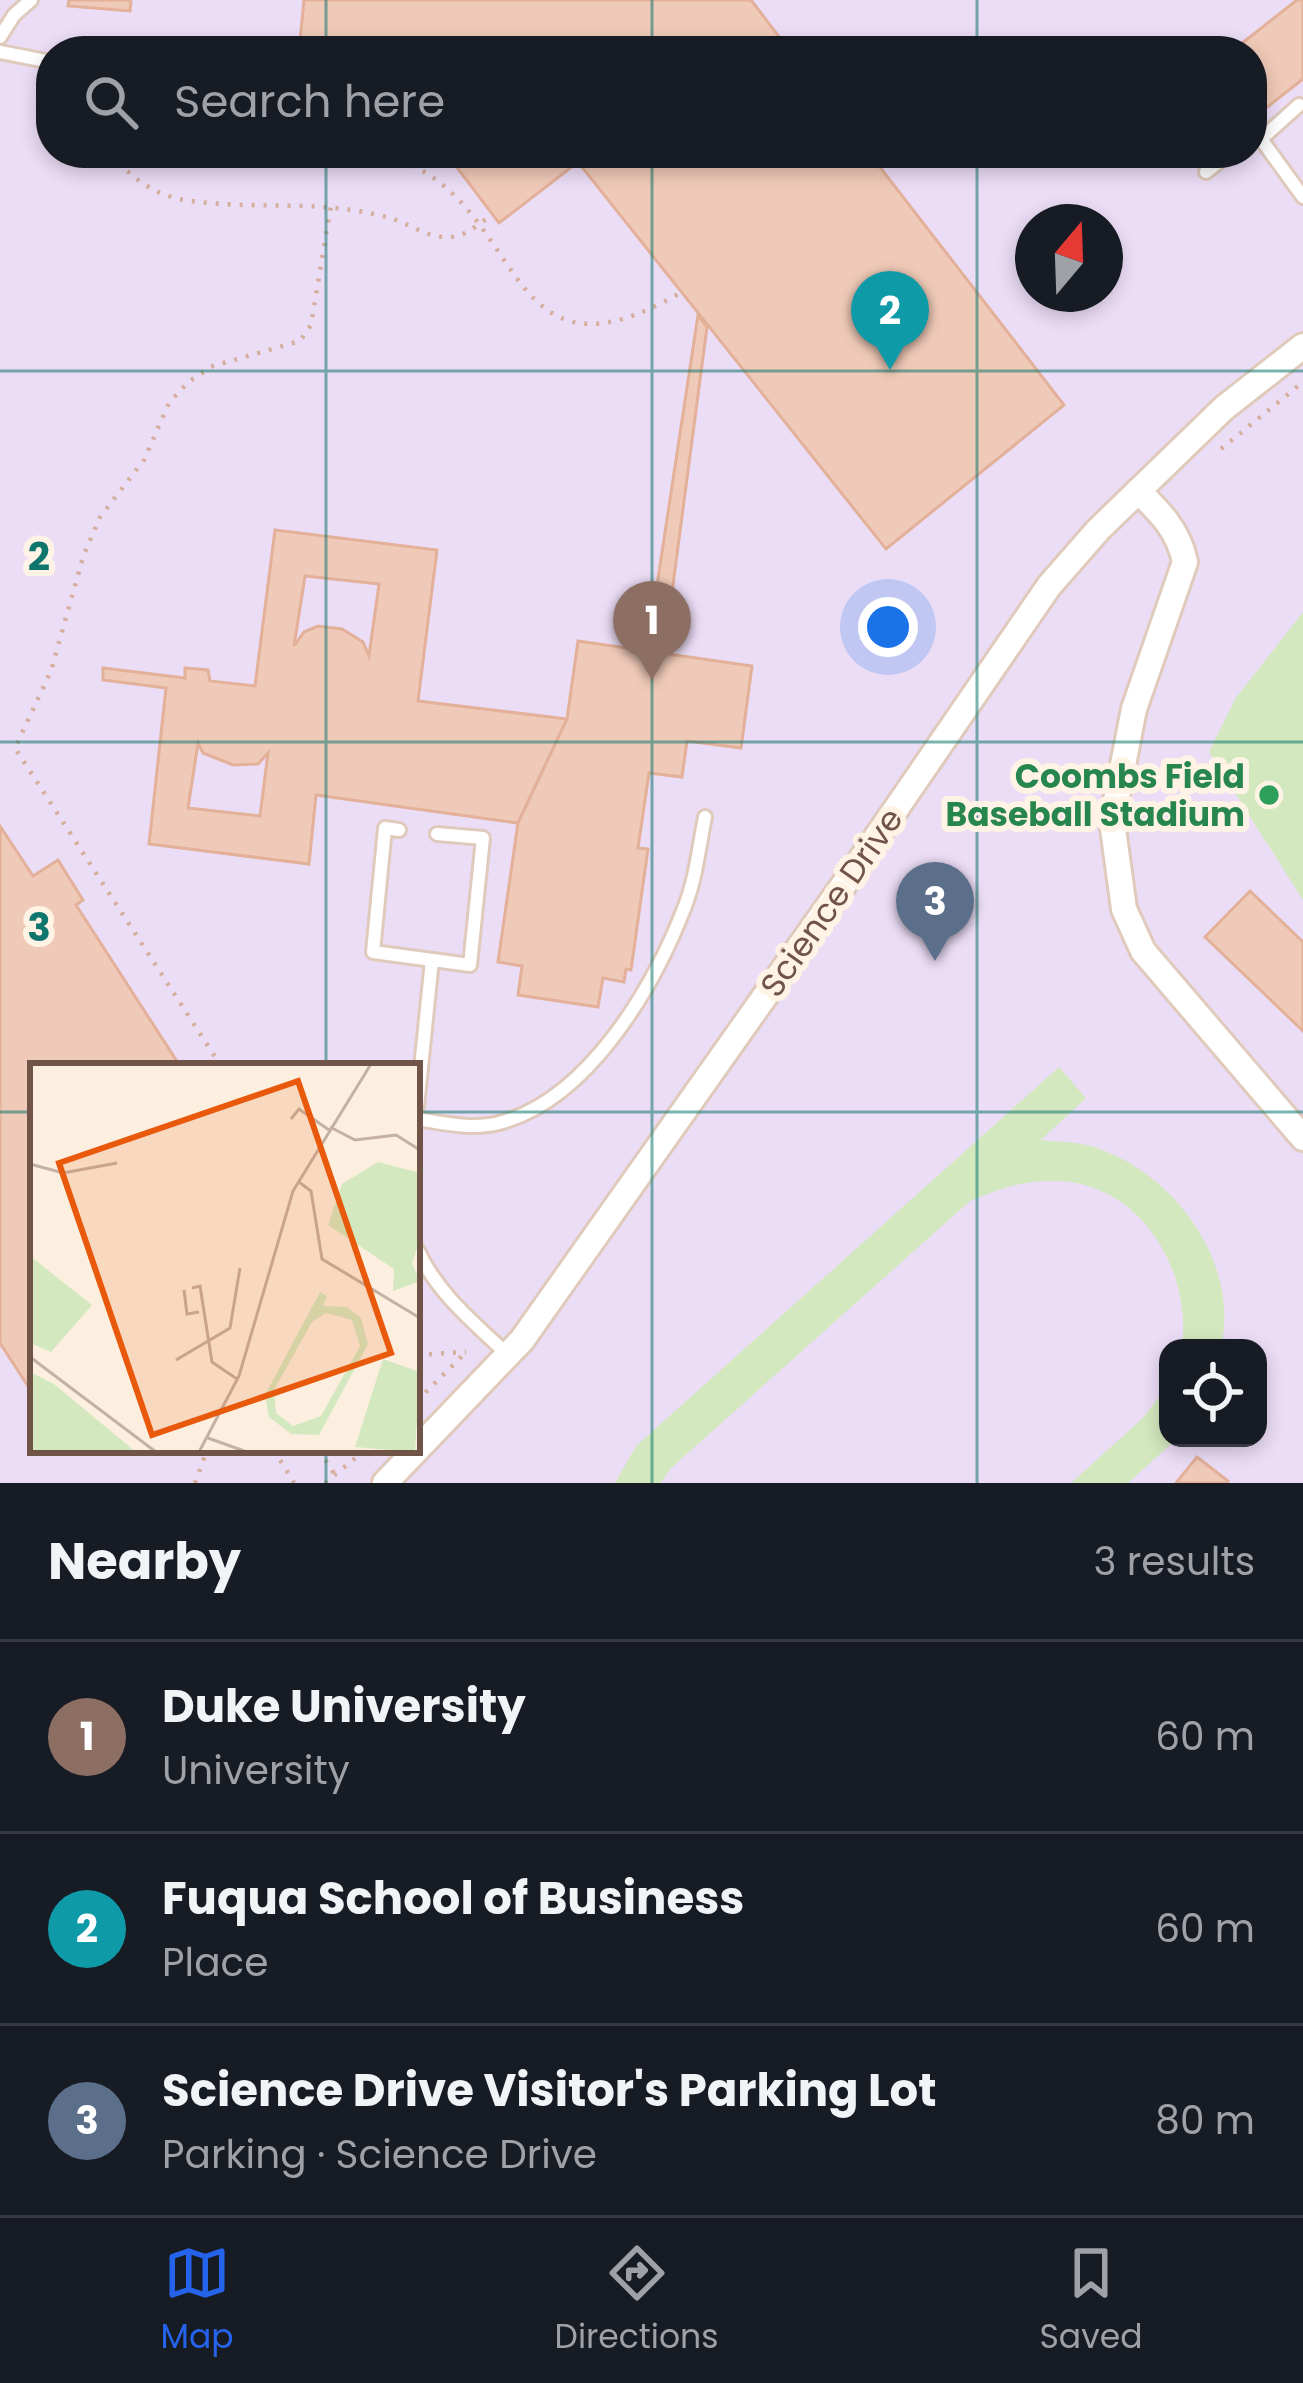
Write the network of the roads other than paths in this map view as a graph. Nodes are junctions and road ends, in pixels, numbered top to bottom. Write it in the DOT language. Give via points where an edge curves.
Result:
graph roads {
  1 [pos="31,0"];
  2 [pos="0,37"];
  3 [pos="0,52"];
  4 [pos="36,59"];
  5 [pos="1299,105"];
  6 [pos="1267,132"];
  7 [pos="1267,152"];
  8 [pos="1211,168"];
  9 [pos="1206,172"];
  10 [pos="1303,197"];
  11 [pos="1303,346"];
  12 [pos="1138,491"];
  13 [pos="705,817"];
  14 [pos="399,830"];
  15 [pos="437,834"];
  16 [pos="432,960"];
  17 [pos="420,1078"];
  18 [pos="420,1119"];
  19 [pos="1303,1138"];
  20 [pos="420,1256"];
  21 [pos="508,1355"];
  22 [pos="420,1447"];
  23 [pos="415,1453"];
  24 [pos="386,1483"];
  1 -- 2 [label="lane"];
  3 -- 4 [label="lane"];
  5 -- 6 [label="lane"];
  7 -- 10 [label="lane"];
  8 -- 9 [label="lane"];
  11 -- 12 [label="street, Science Drive"];
  12 -- 19 [label="street" via="1181,542 1185,562 1134,709 1112,821 1124,909 1143,951"];
  12 -- 21 [label="street, Science Drive" via="1048,586"];
  13 -- 18 [label="lane" via="687,902 663,958 623,1024 560,1095 497,1124"];
  14 -- 16 [label="lane" via="385,828 373,952"];
  15 -- 16 [label="lane" via="483,838 470,965"];
  16 -- 17 [label="lane"];
  20 -- 21 [label="lane" via="458,1310"];
  21 -- 22 [label="street, Science Drive"];
  23 -- 24 [label="street, Science Drive"];
}
